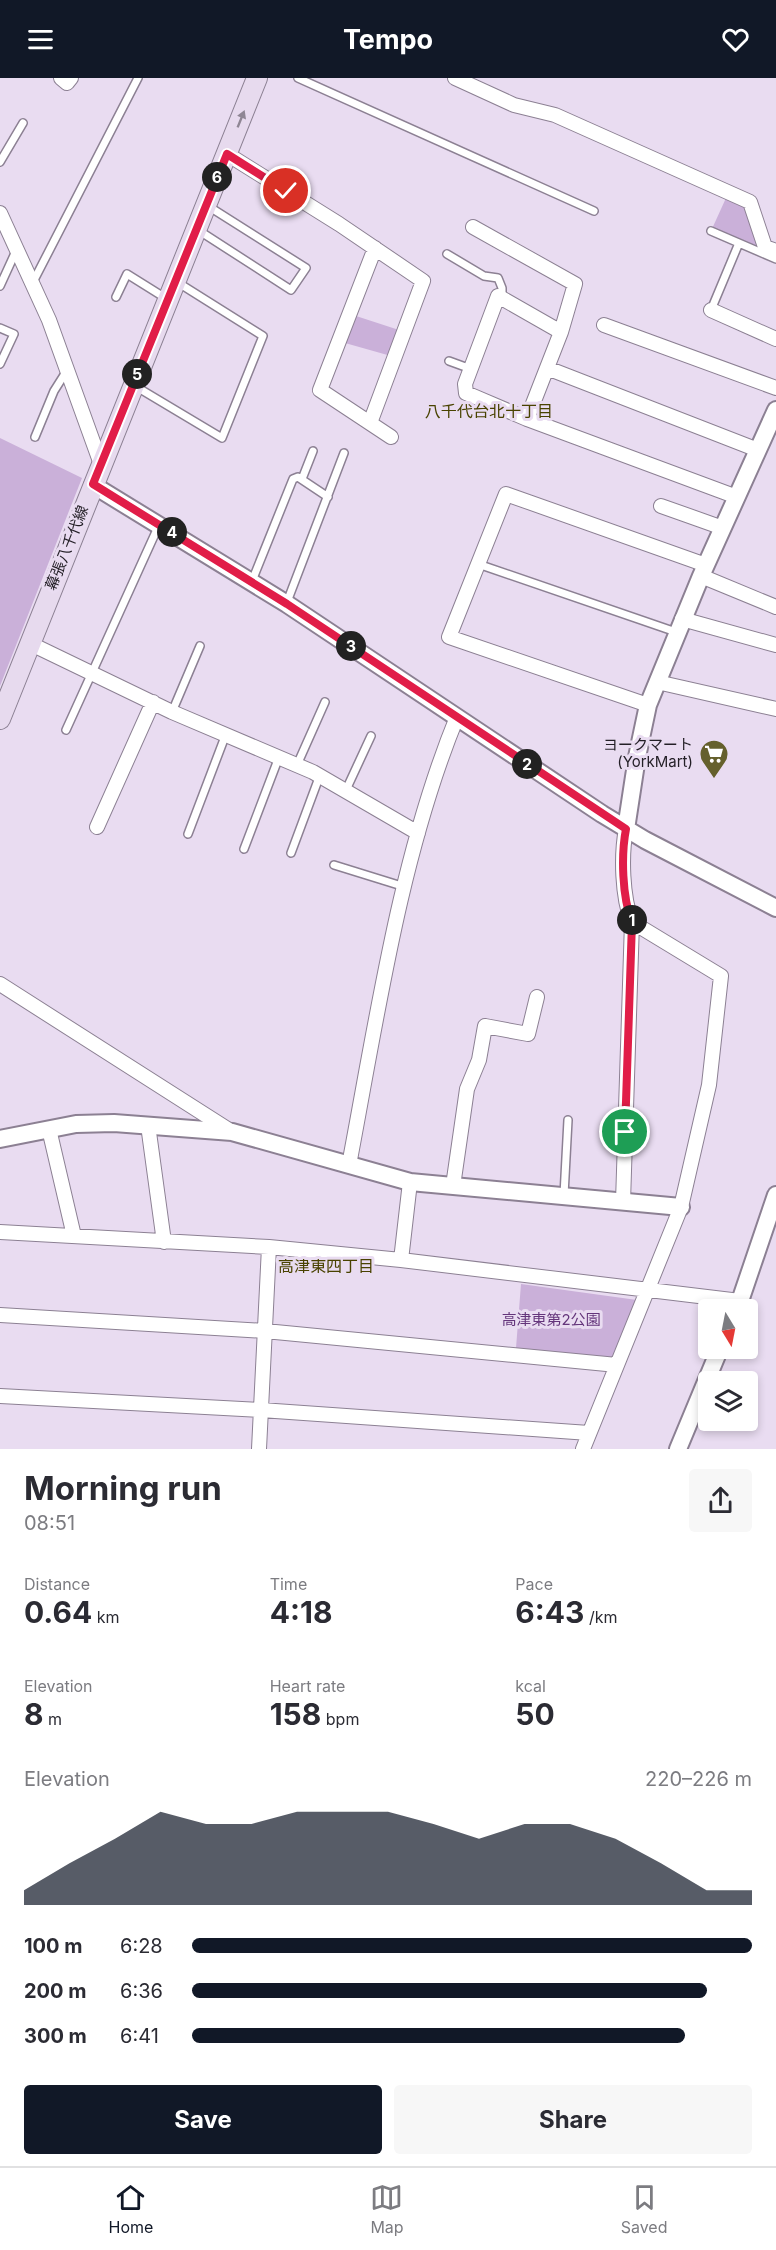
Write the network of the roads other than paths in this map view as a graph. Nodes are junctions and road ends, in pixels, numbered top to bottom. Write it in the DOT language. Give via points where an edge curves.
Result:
graph roads {
  1 [pos="61,78"];
  2 [pos="70,78"];
  3 [pos="138,78"];
  4 [pos="257,78"];
  5 [pos="298,78"];
  6 [pos="455,78"];
  7 [pos="22,123"];
  8 [pos="227,154"];
  9 [pos="0,162"];
  10 [pos="206,204"];
  11 [pos="594,211"];
  12 [pos="0,213"];
  13 [pos="473,227"];
  14 [pos="196,229"];
  15 [pos="711,231"];
  16 [pos="739,243"];
  17 [pos="375,248"];
  18 [pos="16,251"];
  19 [pos="776,251"];
  20 [pos="447,254"];
  21 [pos="776,259"];
  22 [pos="175,281"];
  23 [pos="32,284"];
  24 [pos="0,286"];
  25 [pos="116,297"];
  26 [pos="502,298"];
  27 [pos="167,300"];
  28 [pos="711,310"];
  29 [pos="604,325"];
  30 [pos="0,328"];
  31 [pos="561,332"];
  32 [pos="776,339"];
  33 [pos="449,361"];
  34 [pos="0,364"];
  35 [pos="547,368"];
  36 [pos="471,369"];
  37 [pos="67,371"];
  38 [pos="133,385"];
  39 [pos="776,388"];
  40 [pos="776,410"];
  41 [pos="527,419"];
  42 [pos="370,423"];
  43 [pos="35,437"];
  44 [pos="391,437"];
  45 [pos="758,450"];
  46 [pos="313,451"];
  47 [pos="344,453"];
  48 [pos="101,464"];
  49 [pos="302,479"];
  50 [pos="93,484"];
  51 [pos="328,497"];
  52 [pos="737,497"];
  53 [pos="661,506"];
  54 [pos="160,524"];
  55 [pos="723,528"];
  56 [pos="478,564"];
  57 [pos="703,570"];
  58 [pos="252,581"];
  59 [pos="287,604"];
  60 [pos="776,607"];
  61 [pos="680,625"];
  62 [pos="29,643"];
  63 [pos="776,645"];
  64 [pos="200,646"];
  65 [pos="93,673"];
  66 [pos="657,682"];
  67 [pos="153,702"];
  68 [pos="325,702"];
  69 [pos="648,705"];
  70 [pos="776,709"];
  71 [pos="172,712"];
  72 [pos="457,717"];
  73 [pos="0,718"];
  74 [pos="66,730"];
  75 [pos="226,734"];
  76 [pos="371,736"];
  77 [pos="279,758"];
  78 [pos="297,765"];
  79 [pos="320,776"];
  80 [pos="346,790"];
  81 [pos="97,827"];
  82 [pos="626,829"];
  83 [pos="418,833"];
  84 [pos="188,834"];
  85 [pos="244,849"];
  86 [pos="291,853"];
  87 [pos="334,865"];
  88 [pos="405,887"];
  89 [pos="776,908"];
  90 [pos="632,922"];
  91 [pos="0,984"];
  92 [pos="537,997"];
  93 [pos="568,1120"];
  94 [pos="148,1125"];
  95 [pos="49,1129"];
  96 [pos="232,1132"];
  97 [pos="0,1139"];
  98 [pos="349,1165"];
  99 [pos="410,1182"];
  100 [pos="453,1186"];
  101 [pos="776,1195"];
  102 [pos="564,1197"];
  103 [pos="623,1202"];
  104 [pos="681,1207"];
  105 [pos="0,1232"];
  106 [pos="74,1236"];
  107 [pos="164,1242"];
  108 [pos="269,1247"];
  109 [pos="401,1260"];
  110 [pos="649,1291"];
  111 [pos="700,1299"];
  112 [pos="741,1299"];
  113 [pos="0,1315"];
  114 [pos="265,1331"];
  115 [pos="715,1359"];
  116 [pos="617,1365"];
  117 [pos="0,1396"];
  118 [pos="261,1410"];
  119 [pos="589,1433"];
  120 [pos="259,1449"];
  121 [pos="583,1449"];
  122 [pos="678,1449"];
  1 -- 2 [label="street" via="68,83"];
  3 -- 23 [label="lane"];
  8 -- 4 [label="main road, 幕張八千代線, one-way"];
  5 -- 11 [label="lane"];
  6 -- 19 [label="street" via="514,105 555,115 750,202 765,247"];
  7 -- 9 [label="lane"];
  8 -- 10 [label="main road, 幕張八千代線"];
  8 -- 17 [label="street"];
  10 -- 14 [label="main road, 幕張八千代線"];
  10 -- 14 [label="lane" via="306,268 291,290"];
  12 -- 18 [label="street"];
  13 -- 31 [label="street" via="575,284"];
  14 -- 22 [label="main road, 幕張八千代線"];
  15 -- 16 [label="lane"];
  16 -- 21 [label="lane"];
  16 -- 28 [label="lane"];
  17 -- 42 [label="street" via="423,281"];
  17 -- 42 [label="street" via="320,390"];
  18 -- 23 [label="street"];
  18 -- 24 [label="lane"];
  20 -- 26 [label="lane" via="484,276 498,278"];
  22 -- 27 [label="main road, 幕張八千代線"];
  22 -- 38 [label="lane" via="263,336 222,438"];
  23 -- 37 [label="street"];
  25 -- 27 [label="lane" via="127,274"];
  26 -- 31 [label="street"];
  26 -- 36 [label="street" via="498,296"];
  27 -- 38 [label="main road, 幕張八千代線"];
  28 -- 32 [label="street"];
  29 -- 39 [label="street"];
  30 -- 34 [label="lane" via="14,334"];
  31 -- 35 [label="street"];
  33 -- 36 [label="lane"];
  35 -- 41 [label="street"];
  35 -- 45 [label="street"];
  36 -- 41 [label="street" via="466,393"];
  37 -- 43 [label="lane"];
  37 -- 48 [label="street"];
  38 -- 48 [label="main road, 幕張八千代線"];
  40 -- 45 [label="street"];
  41 -- 52 [label="street"];
  42 -- 44 [label="street"];
  45 -- 52 [label="street"];
  46 -- 49 [label="lane"];
  47 -- 51 [label="lane"];
  48 -- 50 [label="main road, 幕張八千代線"];
  49 -- 51 [label="lane"];
  49 -- 58 [label="lane" via="293,479"];
  50 -- 54 [label="street"];
  50 -- 62 [label="main road, 幕張八千代線"];
  51 -- 59 [label="lane"];
  52 -- 55 [label="street"];
  53 -- 55 [label="street"];
  54 -- 58 [label="street"];
  54 -- 65 [label="lane"];
  55 -- 57 [label="street"];
  56 -- 57 [label="street" via="506,494"];
  56 -- 61 [label="lane"];
  56 -- 69 [label="street" via="449,637"];
  57 -- 60 [label="street"];
  57 -- 61 [label="street"];
  58 -- 59 [label="street"];
  59 -- 72 [label="street"];
  61 -- 63 [label="street"];
  61 -- 66 [label="street"];
  62 -- 65 [label="street"];
  62 -- 73 [label="main road, 幕張八千代線"];
  64 -- 71 [label="lane"];
  65 -- 67 [label="street"];
  65 -- 74 [label="lane"];
  66 -- 69 [label="street"];
  66 -- 70 [label="street"];
  67 -- 71 [label="street"];
  67 -- 81 [label="street"];
  68 -- 78 [label="lane"];
  69 -- 82 [label="street"];
  71 -- 75 [label="street"];
  72 -- 82 [label="street"];
  72 -- 83 [label="street"];
  75 -- 77 [label="street"];
  75 -- 84 [label="lane"];
  76 -- 80 [label="lane"];
  77 -- 78 [label="street"];
  77 -- 85 [label="lane"];
  78 -- 79 [label="street"];
  79 -- 80 [label="street"];
  79 -- 86 [label="lane"];
  80 -- 83 [label="street"];
  82 -- 89 [label="street"];
  82 -- 90 [label="street" via="623,848 627,911"];
  83 -- 88 [label="street"];
  87 -- 88 [label="lane"];
  88 -- 98 [label="street"];
  90 -- 103 [label="street"];
  90 -- 104 [label="street" via="721,976 709,1085"];
  91 -- 96 [label="street"];
  92 -- 100 [label="street" via="528,1034 485,1026 479,1060 467,1089"];
  93 -- 102 [label="lane"];
  94 -- 95 [label="street" via="76,1124"];
  94 -- 96 [label="street"];
  94 -- 107 [label="street"];
  95 -- 97 [label="street"];
  95 -- 106 [label="street"];
  96 -- 98 [label="street"];
  98 -- 99 [label="street"];
  99 -- 100 [label="street"];
  99 -- 109 [label="street"];
  100 -- 102 [label="street"];
  101 -- 112 [label="street"];
  102 -- 103 [label="street"];
  103 -- 104 [label="street"];
  104 -- 110 [label="street"];
  105 -- 106 [label="street"];
  106 -- 107 [label="street"];
  107 -- 108 [label="street"];
  108 -- 109 [label="street"];
  108 -- 114 [label="street"];
  109 -- 110 [label="street"];
  110 -- 111 [label="street"];
  110 -- 116 [label="street"];
  113 -- 114 [label="street"];
  114 -- 116 [label="street"];
  114 -- 118 [label="street"];
  115 -- 122 [label="street"];
  116 -- 119 [label="street"];
  117 -- 118 [label="street"];
  118 -- 119 [label="street"];
  118 -- 120 [label="street"];
  119 -- 121 [label="street"];
}
